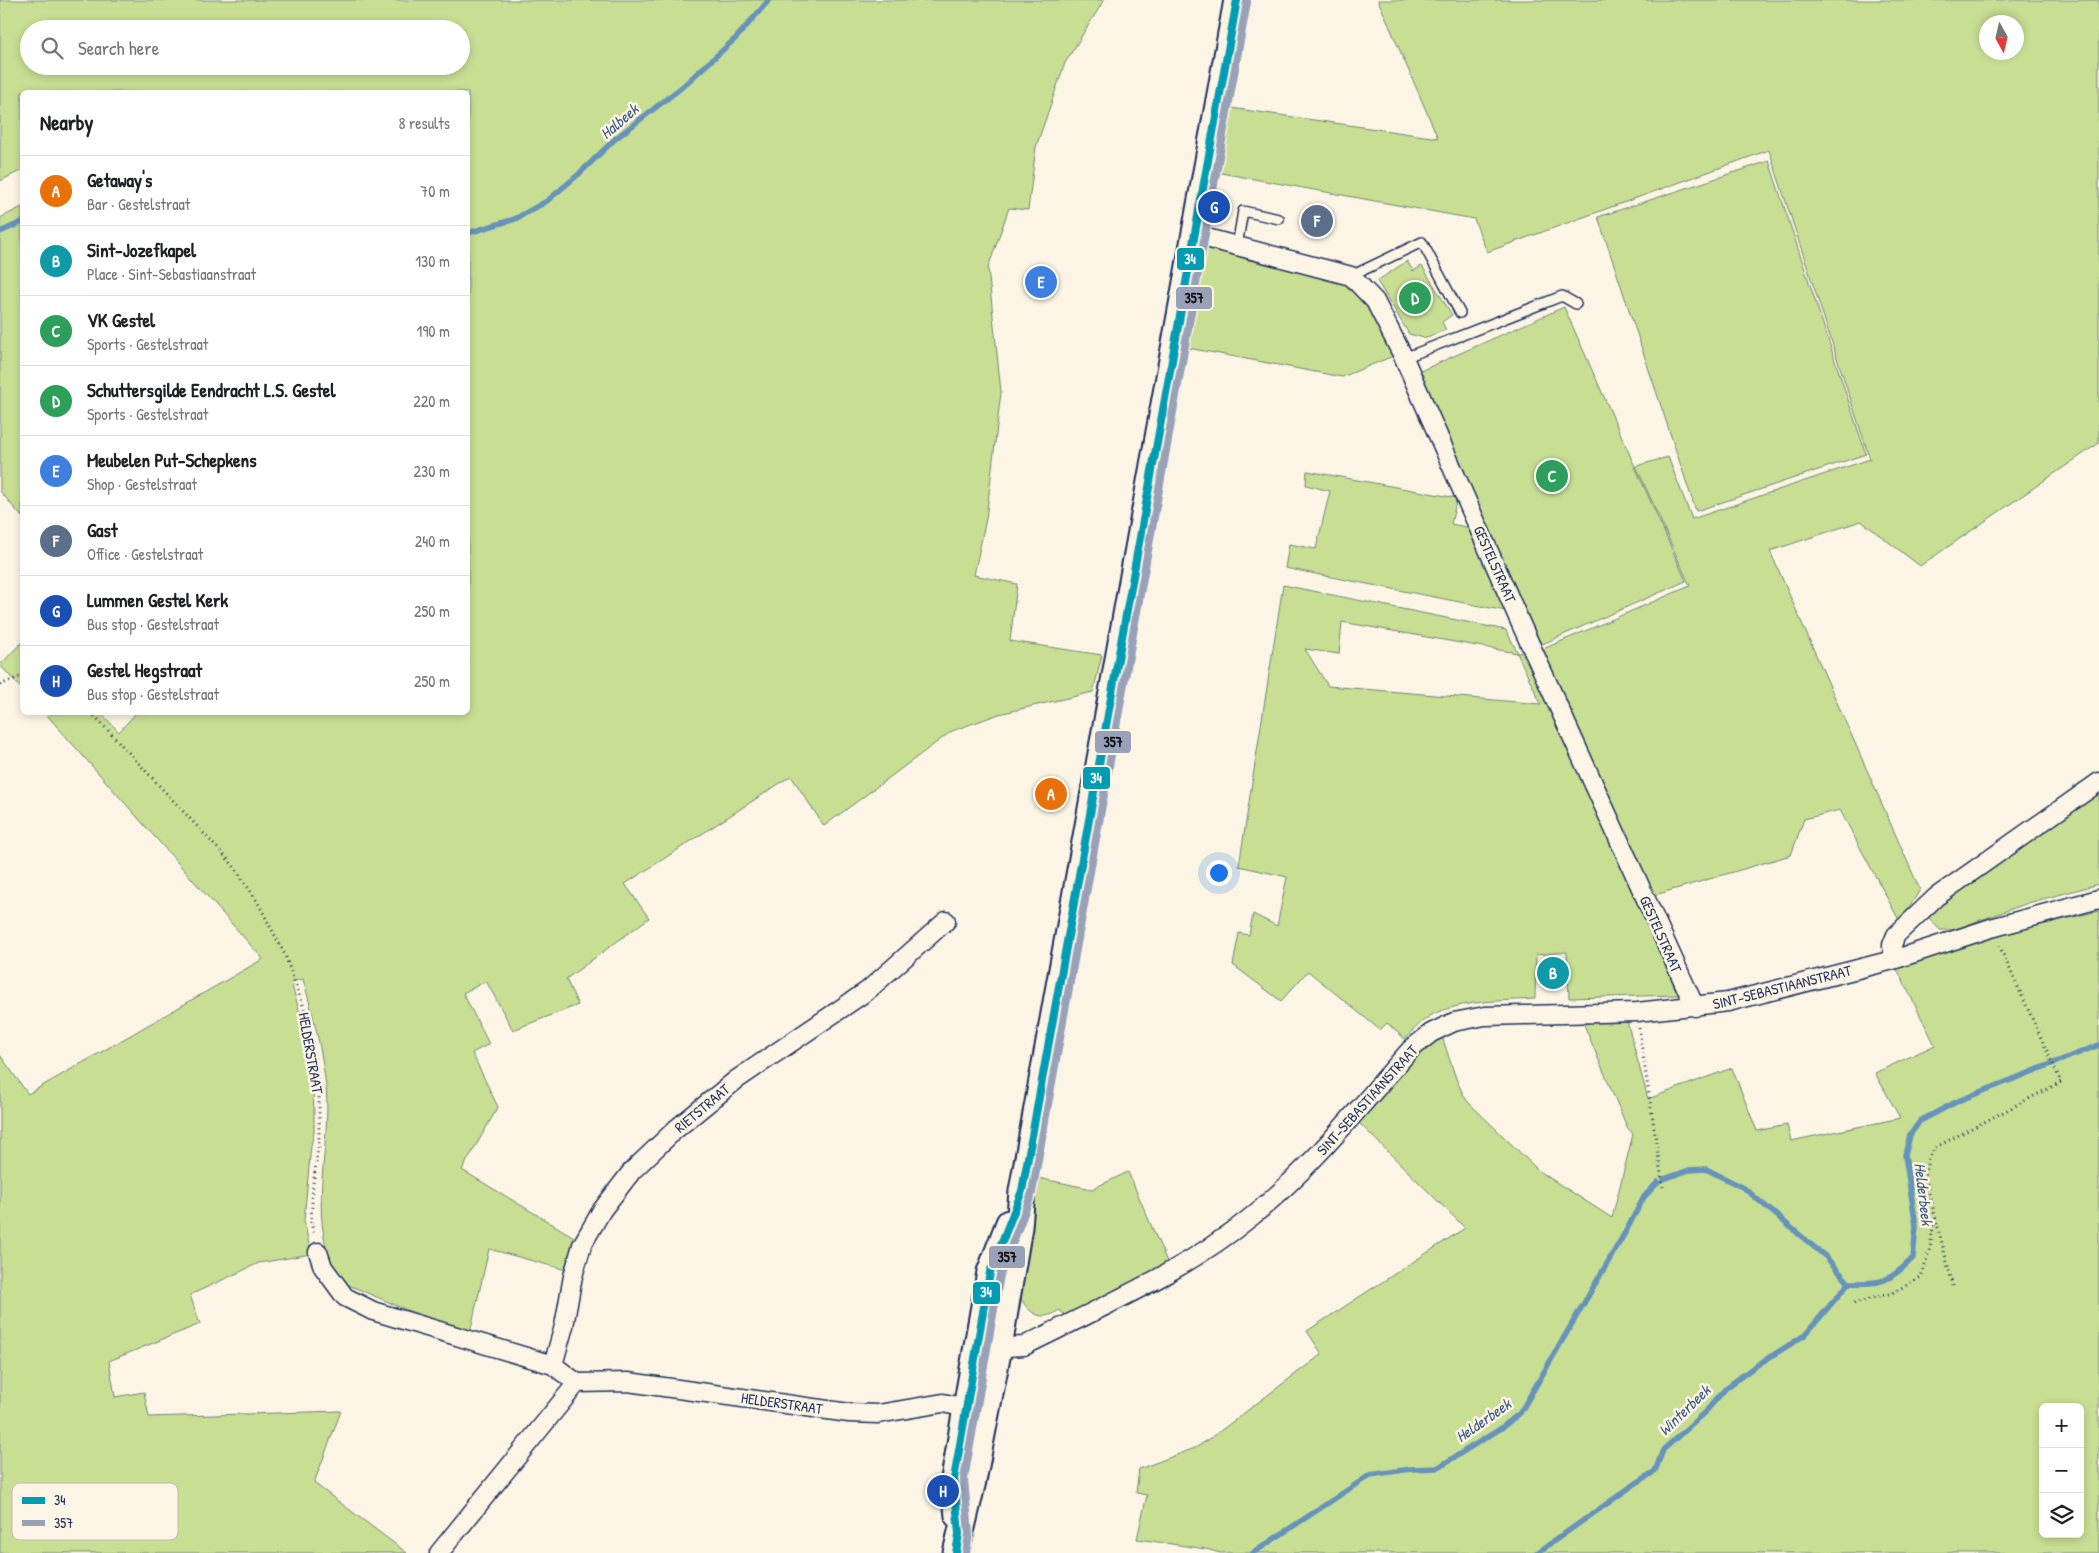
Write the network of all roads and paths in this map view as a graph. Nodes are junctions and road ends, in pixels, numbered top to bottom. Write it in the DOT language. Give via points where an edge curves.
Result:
graph roads {
  1 [pos="1237,0"];
  2 [pos="1279,219"];
  3 [pos="1195,235"];
  4 [pos="1237,246"];
  5 [pos="1350,276"];
  6 [pos="1576,304"];
  7 [pos="1460,313"];
  8 [pos="1404,358"];
  9 [pos="20,677"];
  10 [pos="0,685"];
  11 [pos="94,715"];
  12 [pos="2099,782"];
  13 [pos="2099,899"];
  14 [pos="946,921"];
  15 [pos="1991,928"];
  16 [pos="1893,960"];
  17 [pos="1695,1007"];
  18 [pos="1637,1012"];
  19 [pos="1663,1186"];
  20 [pos="1935,1216"];
  21 [pos="318,1252"];
  22 [pos="1953,1286"];
  23 [pos="1854,1303"];
  24 [pos="988,1346"];
  25 [pos="553,1365"];
  26 [pos="577,1383"];
  27 [pos="976,1410"];
  28 [pos="958,1543"];
  29 [pos="439,1553"];
  1 -- 3 [label="main road"];
  2 -- 4 [label="lane" via="1243,212"];
  3 -- 4 [label="street, GESTELSTRAAT"];
  3 -- 24 [label="main road" via="1022,1191 1019,1227"];
  4 -- 5 [label="street, GESTELSTRAAT"];
  5 -- 7 [label="lane" via="1422,242"];
  5 -- 8 [label="street, GESTELSTRAAT" via="1376,301"];
  6 -- 8 [label="lane" via="1562,296"];
  8 -- 17 [label="street, GESTELSTRAAT"];
  9 -- 10 [label="path"];
  11 -- 21 [label="path, HELDERSTRAAT" via="233,865 257,901 285,955 308,1019 320,1087 320,1142 311,1222"];
  12 -- 16 [label="street" via="1936,897 1896,936 1892,945"];
  13 -- 15 [label="street, SINT-SEBASTIAANSTRAAT"];
  14 -- 25 [label="street, RIETSTRAAT" via="867,992 736,1080 676,1129 632,1171 602,1210 582,1245"];
  15 -- 16 [label="street, SINT-SEBASTIAANSTRAAT"];
  15 -- 20 [label="path" via="2061,1082 1936,1147 1928,1158 1925,1177"];
  16 -- 17 [label="street, SINT-SEBASTIAANSTRAAT" via="1728,1002"];
  17 -- 18 [label="street, SINT-SEBASTIAANSTRAAT"];
  18 -- 19 [label="path"];
  18 -- 24 [label="street, SINT-SEBASTIAANSTRAAT" via="1485,1016 1454,1022 1430,1032 1298,1175 1200,1255 1024,1346"];
  20 -- 22 [label="path"];
  20 -- 23 [label="path" via="1921,1277 1892,1293"];
  21 -- 25 [label="street" via="323,1267 345,1297 373,1311"];
  24 -- 27 [label="main road"];
  25 -- 26 [label="street"];
  26 -- 27 [label="street, HELDERSTRAAT" via="628,1382 849,1413 878,1414 943,1403"];
  26 -- 29 [label="street"];
  27 -- 28 [label="main road" via="973,1481"];
}
